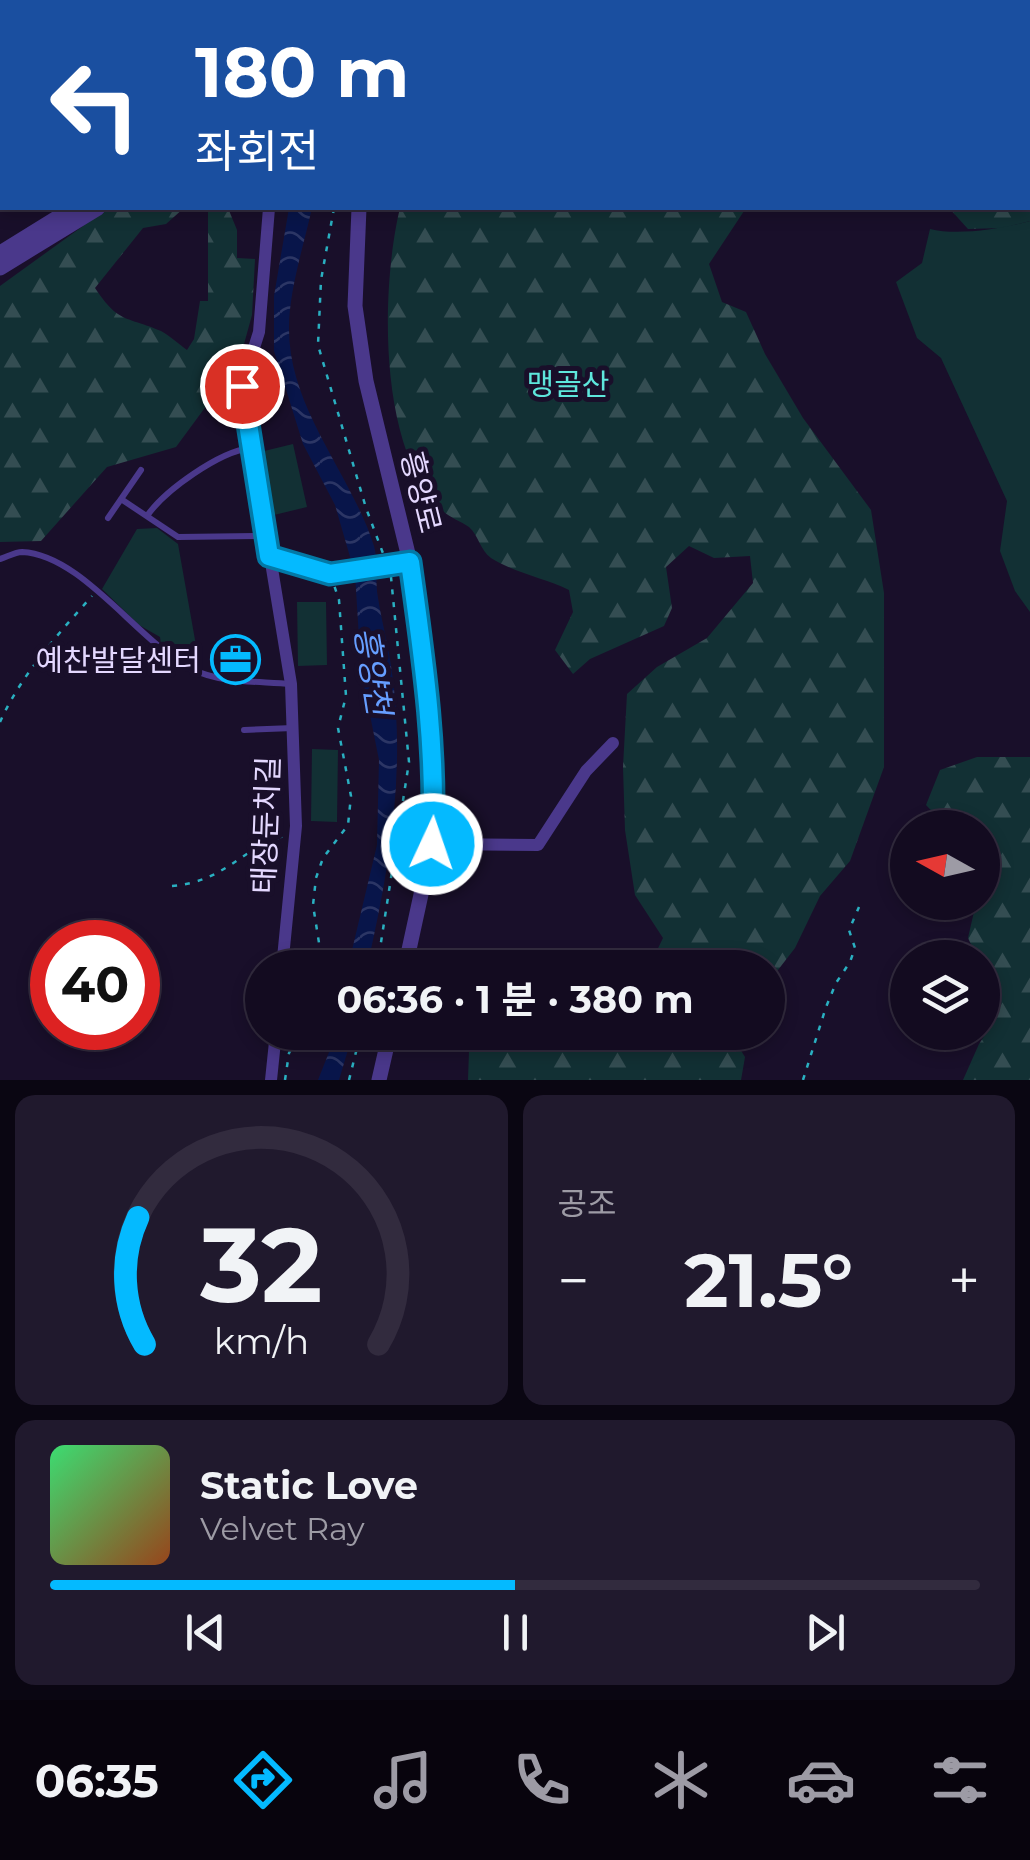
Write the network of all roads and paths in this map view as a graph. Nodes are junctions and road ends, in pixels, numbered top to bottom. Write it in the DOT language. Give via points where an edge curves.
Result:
graph roads {
  1 [pos="70,210"];
  2 [pos="95,210"];
  3 [pos="268,210"];
  4 [pos="334,210"];
  5 [pos="359,210"];
  6 [pos="0,254"];
  7 [pos="0,268"];
  8 [pos="250,448"];
  9 [pos="141,470"];
  10 [pos="121,500"];
  11 [pos="147,516"];
  12 [pos="108,518"];
  13 [pos="266,536"];
  14 [pos="269,556"];
  15 [pos="0,559"];
  16 [pos="395,563"];
  17 [pos="330,574"];
  18 [pos="96,591"];
  19 [pos="292,684"];
  20 [pos="0,722"];
  21 [pos="294,728"];
  22 [pos="244,730"];
  23 [pos="614,743"];
  24 [pos="296,826"];
  25 [pos="432,844"];
  26 [pos="172,886"];
  27 [pos="859,907"];
  28 [pos="284,950"];
  29 [pos="319,950"];
  30 [pos="380,950"];
  31 [pos="409,950"];
  32 [pos="274,1050"];
  33 [pos="291,1050"];
  34 [pos="356,1050"];
  35 [pos="386,1050"];
  36 [pos="271,1080"];
  37 [pos="285,1080"];
  38 [pos="349,1080"];
  39 [pos="380,1080"];
  40 [pos="803,1080"];
  1 -- 6 [label="street"];
  2 -- 7 [label="street"];
  3 -- 8 [label="street, 태장둔치길" via="259,332 242,386"];
  4 -- 16 [label="path" via="320,280 318,345 366,508"];
  5 -- 16 [label="street, 흥양로" via="355,306"];
  8 -- 11 [label="lane" via="212,464 158,500"];
  8 -- 13 [label="street, 태장둔치길"];
  9 -- 10 [label="lane"];
  10 -- 11 [label="lane"];
  10 -- 12 [label="lane"];
  11 -- 13 [label="lane" via="178,537"];
  13 -- 14 [label="street, 태장둔치길"];
  14 -- 17 [label="street"];
  14 -- 19 [label="street, 태장둔치길"];
  15 -- 18 [label="lane" via="20,552 46,559"];
  16 -- 17 [label="street, bridge"];
  16 -- 25 [label="street, 흥양로" via="432,727"];
  16 -- 30 [label="path" via="409,762"];
  17 -- 29 [label="path" via="346,677 338,728 351,796 348,825 316,878"];
  18 -- 19 [label="lane" via="197,672"];
  18 -- 20 [label="path"];
  19 -- 21 [label="street, 태장둔치길"];
  21 -- 22 [label="lane"];
  21 -- 24 [label="street, 태장둔치길"];
  23 -- 25 [label="street" via="586,772 538,845"];
  24 -- 26 [label="path" via="217,876"];
  24 -- 28 [label="street, 태장둔치길"];
  25 -- 31 [label="street, 흥양로"];
  27 -- 40 [label="path" via="850,930 850,962 826,1006"];
  32 -- 36 [label="street"];
  33 -- 37 [label="path"];
  34 -- 38 [label="path"];
  35 -- 39 [label="street"];
}
